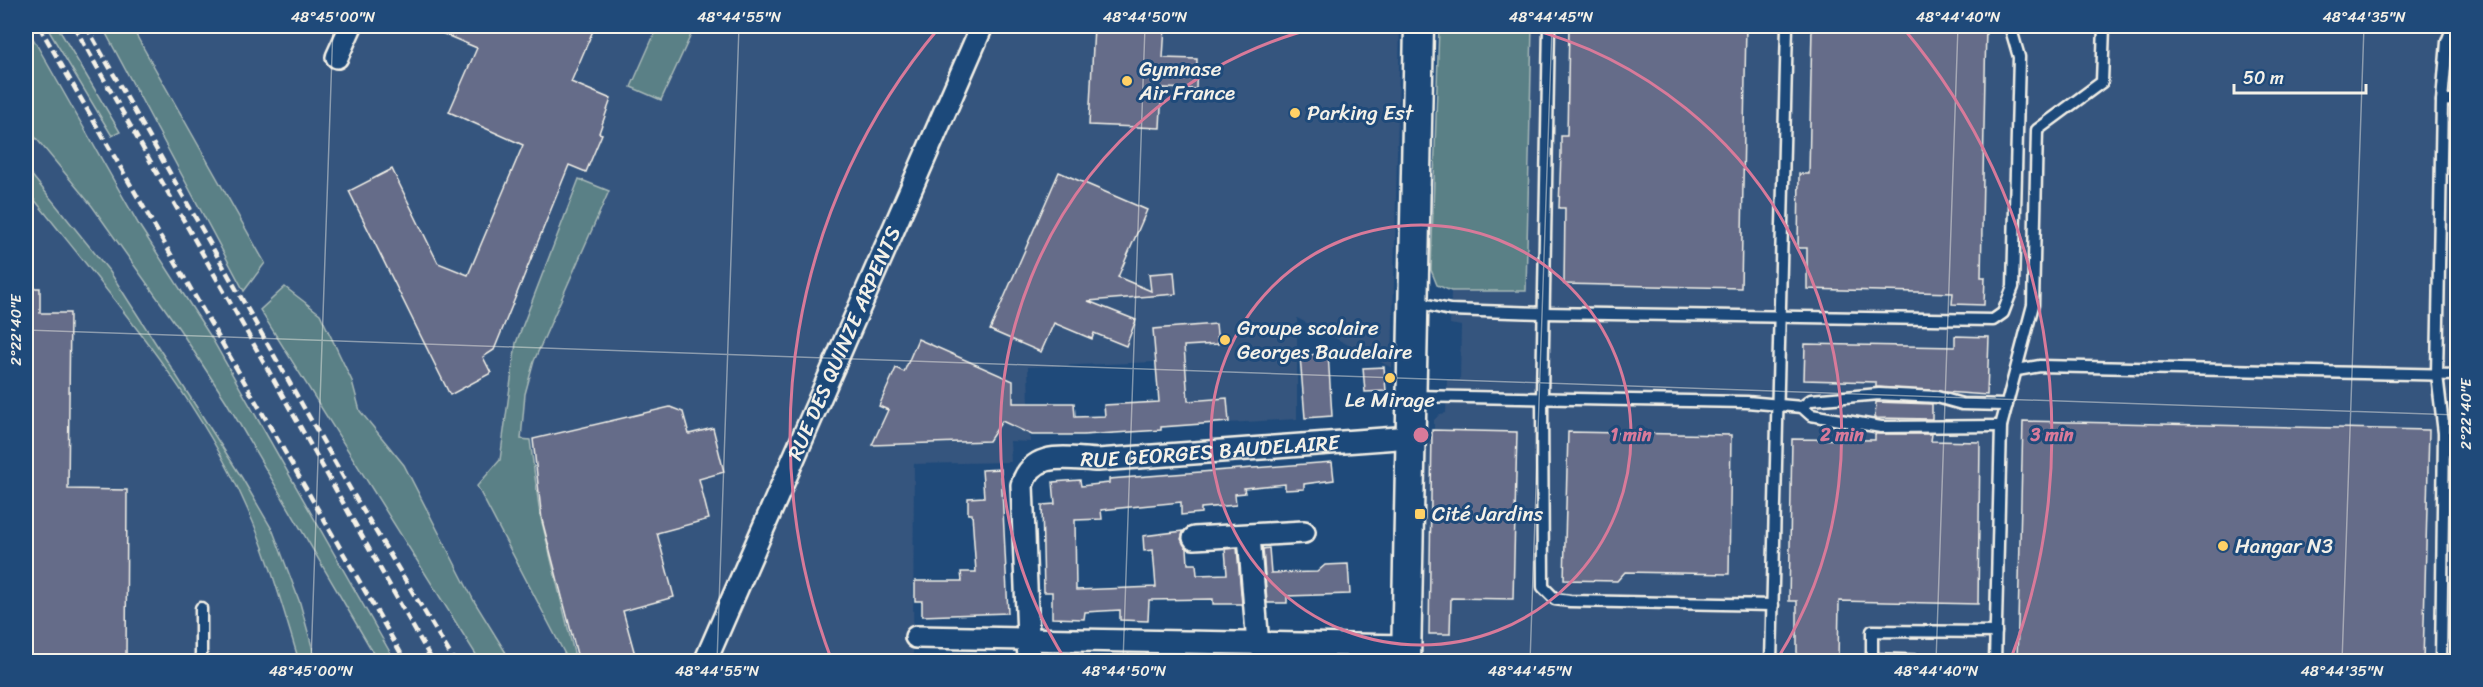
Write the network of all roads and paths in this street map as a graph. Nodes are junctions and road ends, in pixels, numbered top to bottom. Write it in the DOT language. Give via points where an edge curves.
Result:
graph roads {
  1 [pos="351,26"];
  2 [pos="982,26"];
  3 [pos="1419,26"];
  4 [pos="1549,26"];
  5 [pos="1787,26"];
  6 [pos="2010,26"];
  7 [pos="2104,26"];
  8 [pos="2453,26"];
  9 [pos="337,57"];
  10 [pos="2457,99"];
  11 [pos="2442,101"];
  12 [pos="1414,302"];
  13 [pos="1544,313"];
  14 [pos="1779,318"];
  15 [pos="2017,370"];
  16 [pos="2437,375"];
  17 [pos="2457,375"];
  18 [pos="1412,396"];
  19 [pos="1542,397"];
  20 [pos="2007,405"];
  21 [pos="1778,406"];
  22 [pos="1802,407"];
  23 [pos="2001,426"];
  24 [pos="1410,437"];
  25 [pos="1304,532"];
  26 [pos="1249,536"];
  27 [pos="1194,538"];
  28 [pos="1773,605"];
  29 [pos="201,609"];
  30 [pos="1996,632"];
  31 [pos="916,637"];
  32 [pos="1028,639"];
  33 [pos="1258,645"];
  34 [pos="1406,654"];
  35 [pos="201,662"];
  36 [pos="705,662"];
  37 [pos="1029,662"];
  38 [pos="1772,662"];
  39 [pos="1962,662"];
  40 [pos="1995,662"];
  41 [pos="2440,662"];
  1 -- 9 [label="street"];
  2 -- 36 [label="street, RUE DES QUINZE ARPENTS"];
  3 -- 12 [label="main road"];
  4 -- 13 [label="lane"];
  5 -- 14 [label="lane"];
  6 -- 14 [label="lane" via="2019,57 2018,111 2013,287 2003,313 1993,320"];
  7 -- 15 [label="lane" via="2102,82 2037,130 2033,305"];
  8 -- 11 [label="lane" via="2447,42"];
  10 -- 11 [label="lane"];
  11 -- 16 [label="lane"];
  12 -- 13 [label="lane" via="1450,310"];
  12 -- 18 [label="main road"];
  13 -- 14 [label="lane"];
  13 -- 19 [label="lane"];
  14 -- 21 [label="lane"];
  15 -- 16 [label="lane" via="2040,366"];
  15 -- 20 [label="lane"];
  16 -- 17 [label="lane"];
  16 -- 41 [label="lane" via="2444,433"];
  18 -- 19 [label="lane"];
  18 -- 24 [label="main road"];
  19 -- 21 [label="lane"];
  19 -- 28 [label="lane" via="1541,574 1548,594 1570,601"];
  20 -- 22 [label="lane" via="1880,394 1810,400"];
  20 -- 23 [label="lane"];
  21 -- 22 [label="lane"];
  21 -- 28 [label="lane"];
  22 -- 23 [label="lane" via="1811,415 1881,427"];
  23 -- 30 [label="lane"];
  24 -- 32 [label="street, RUE GEORGES BAUDELAIRE" via="1098,460 1051,458 1038,463 1027,471 1022,485"];
  24 -- 34 [label="main road"];
  25 -- 26 [label="street"];
  26 -- 27 [label="street"];
  26 -- 33 [label="street"];
  28 -- 38 [label="lane"];
  29 -- 35 [label="lane"];
  30 -- 39 [label="lane" via="1872,631 1872,659"];
  30 -- 40 [label="lane"];
  31 -- 32 [label="street"];
  32 -- 33 [label="street"];
  32 -- 37 [label="street"];
  33 -- 34 [label="street"];
}
